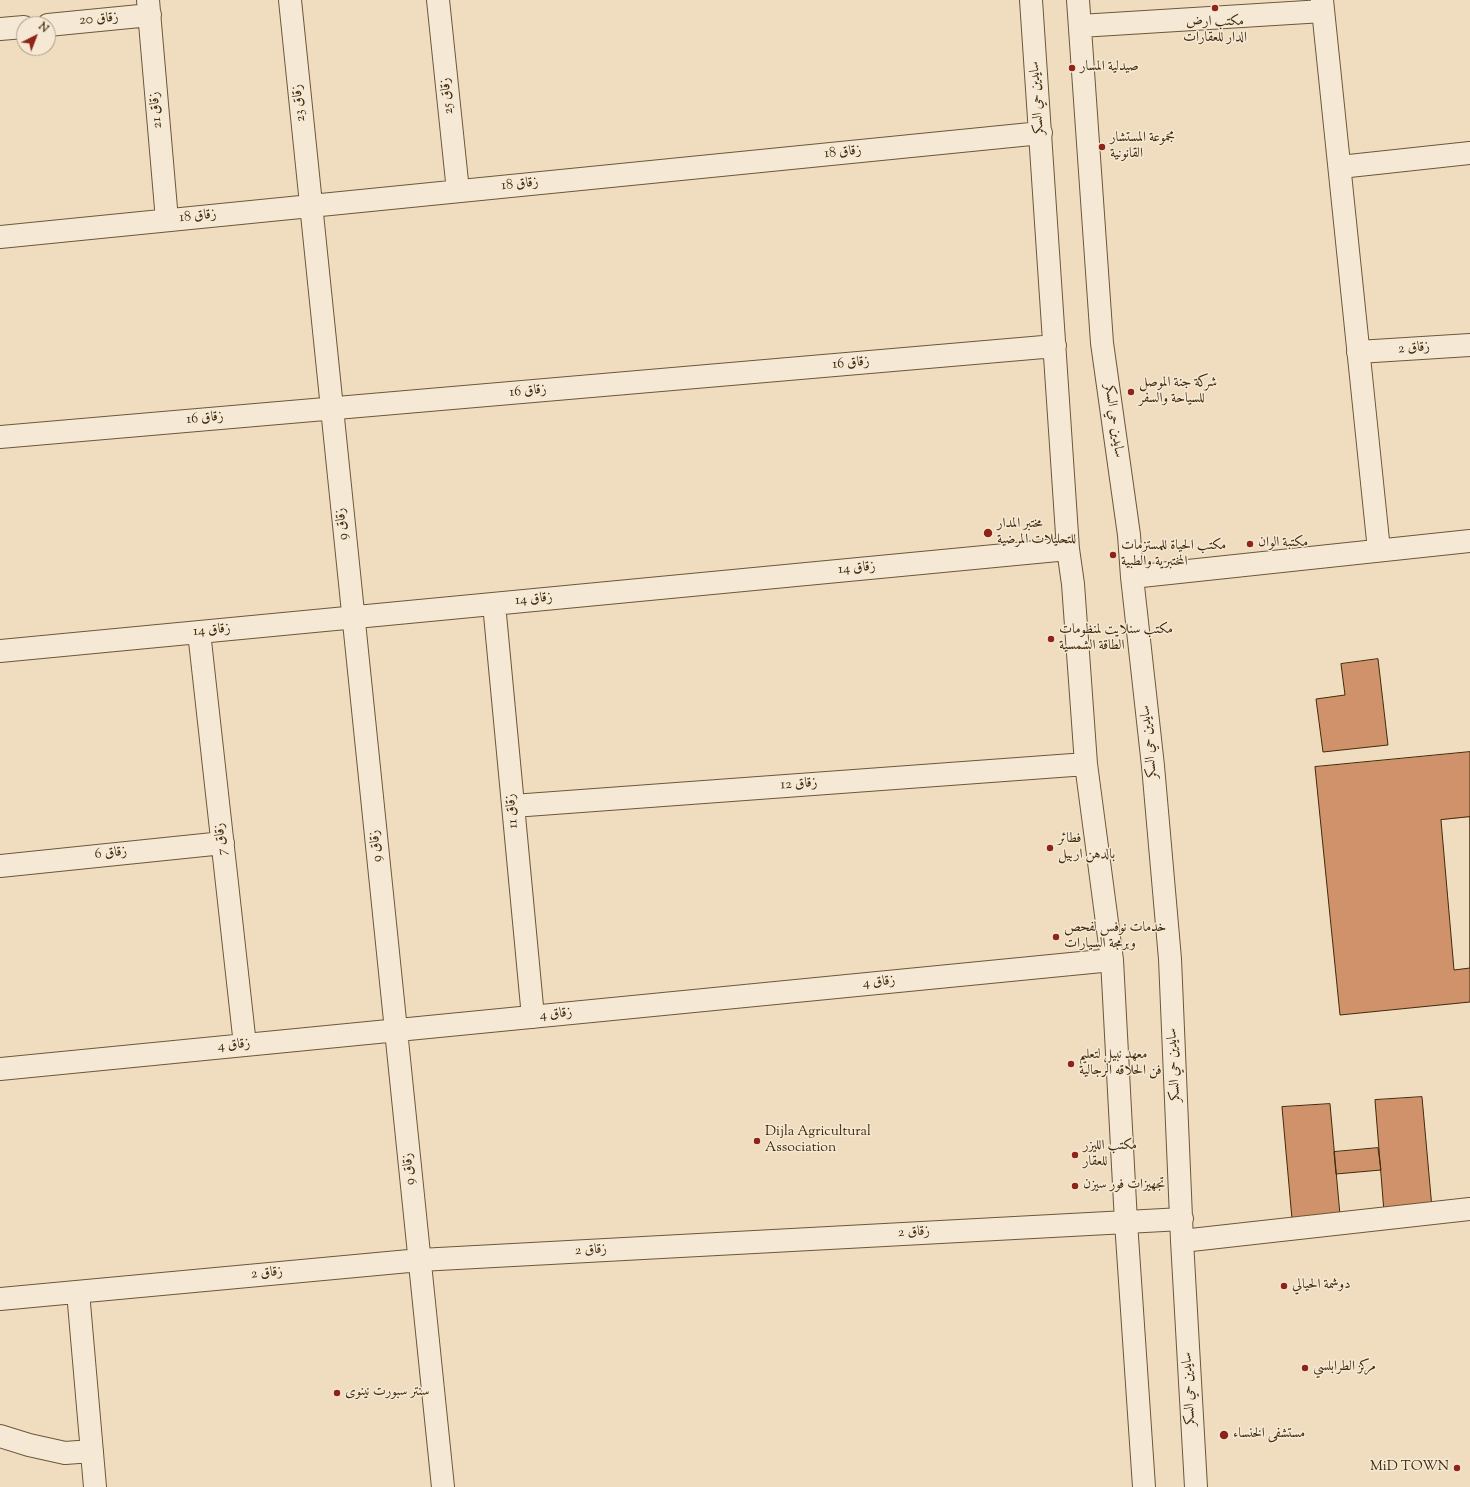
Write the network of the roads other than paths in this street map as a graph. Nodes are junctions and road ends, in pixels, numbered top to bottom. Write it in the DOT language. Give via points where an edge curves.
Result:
graph roads {
  1 [pos="290,0"];
  2 [pos="438,0"];
  3 [pos="1031,0"];
  4 [pos="1078,0"];
  5 [pos="1322,5"];
  6 [pos="149,8"];
  7 [pos="56,24"];
  8 [pos="1080,26"];
  9 [pos="16,28"];
  10 [pos="0,29"];
  11 [pos="1041,133"];
  12 [pos="1470,153"];
  13 [pos="1340,167"];
  14 [pos="458,191"];
  15 [pos="310,206"];
  16 [pos="166,220"];
  17 [pos="0,237"];
  18 [pos="1470,345"];
  19 [pos="1056,346"];
  20 [pos="1358,352"];
  21 [pos="331,409"];
  22 [pos="0,437"];
  23 [pos="1470,541"];
  24 [pos="1068,549"];
  25 [pos="1378,550"];
  26 [pos="1132,577"];
  27 [pos="494,604"];
  28 [pos="353,617"];
  29 [pos="199,632"];
  30 [pos="0,651"];
  31 [pos="1086,764"];
  32 [pos="513,806"];
  33 [pos="223,843"];
  34 [pos="0,866"];
  35 [pos="1112,960"];
  36 [pos="533,1017"];
  37 [pos="396,1030"];
  38 [pos="245,1045"];
  39 [pos="0,1069"];
  40 [pos="1470,1209"];
  41 [pos="1182,1219"];
  42 [pos="1126,1222"];
  43 [pos="1182,1241"];
  44 [pos="420,1260"];
  45 [pos="78,1292"];
  46 [pos="0,1299"];
  47 [pos="0,1436"];
  48 [pos="92,1451"];
  49 [pos="95,1487"];
  50 [pos="442,1487"];
  51 [pos="1144,1487"];
  52 [pos="1196,1487"];
  1 -- 15 [label="street, زقاق 23"];
  2 -- 14 [label="street, زقاق 25"];
  3 -- 11 [label="street, سايدين حي السكر"];
  4 -- 8 [label="street, سايدين حي السكر"];
  5 -- 8 [label="street"];
  5 -- 13 [label="street"];
  6 -- 7 [label="street, زقاق 20"];
  6 -- 16 [label="street, زقاق 21"];
  8 -- 26 [label="street, سايدين حي السكر" via="1102,343 1129,534"];
  9 -- 10 [label="street"];
  11 -- 14 [label="street, زقاق 18"];
  11 -- 19 [label="street, سايدين حي السكر"];
  12 -- 13 [label="street"];
  13 -- 20 [label="street"];
  14 -- 15 [label="street, زقاق 18"];
  15 -- 16 [label="street, زقاق 18"];
  15 -- 21 [label="street, زقاق 9"];
  16 -- 17 [label="street, زقاق 18"];
  18 -- 20 [label="street, زقاق 2"];
  19 -- 21 [label="street, زقاق 16"];
  19 -- 24 [label="street, سايدين حي السكر"];
  20 -- 25 [label="street"];
  21 -- 22 [label="street, زقاق 16"];
  21 -- 28 [label="street, زقاق 9"];
  23 -- 25 [label="street"];
  24 -- 27 [label="street, زقاق 14"];
  24 -- 31 [label="street, سايدين حي السكر" via="1073,584"];
  25 -- 26 [label="street"];
  26 -- 41 [label="street, سايدين حي السكر" via="1153,766 1170,959"];
  27 -- 28 [label="street, زقاق 14"];
  27 -- 32 [label="street, زقاق 11"];
  28 -- 29 [label="street, زقاق 14"];
  28 -- 37 [label="street, زقاق 9"];
  29 -- 30 [label="street, زقاق 14"];
  29 -- 33 [label="street, زقاق 7"];
  31 -- 32 [label="street, زقاق 12"];
  31 -- 35 [label="street, سايدين حي السكر"];
  32 -- 36 [label="street, زقاق 11"];
  33 -- 34 [label="street, زقاق 6"];
  33 -- 38 [label="street, زقاق 7"];
  35 -- 36 [label="street, زقاق 4"];
  35 -- 42 [label="street, سايدين حي السكر"];
  36 -- 37 [label="street, زقاق 4"];
  37 -- 38 [label="street, زقاق 4"];
  37 -- 44 [label="street, زقاق 9"];
  38 -- 39 [label="street, زقاق 4"];
  40 -- 43 [label="street"];
  41 -- 42 [label="street, زقاق 2"];
  41 -- 43 [label="street, سايدين حي السكر"];
  42 -- 44 [label="street, زقاق 2"];
  42 -- 51 [label="street, سايدين حي السكر"];
  43 -- 52 [label="street, سايدين حي السكر"];
  44 -- 45 [label="street, زقاق 2"];
  44 -- 50 [label="street, زقاق 9"];
  45 -- 46 [label="street, زقاق 2"];
  45 -- 48 [label="street"];
  47 -- 48 [label="street" via="65,1453"];
  48 -- 49 [label="street"];
}
